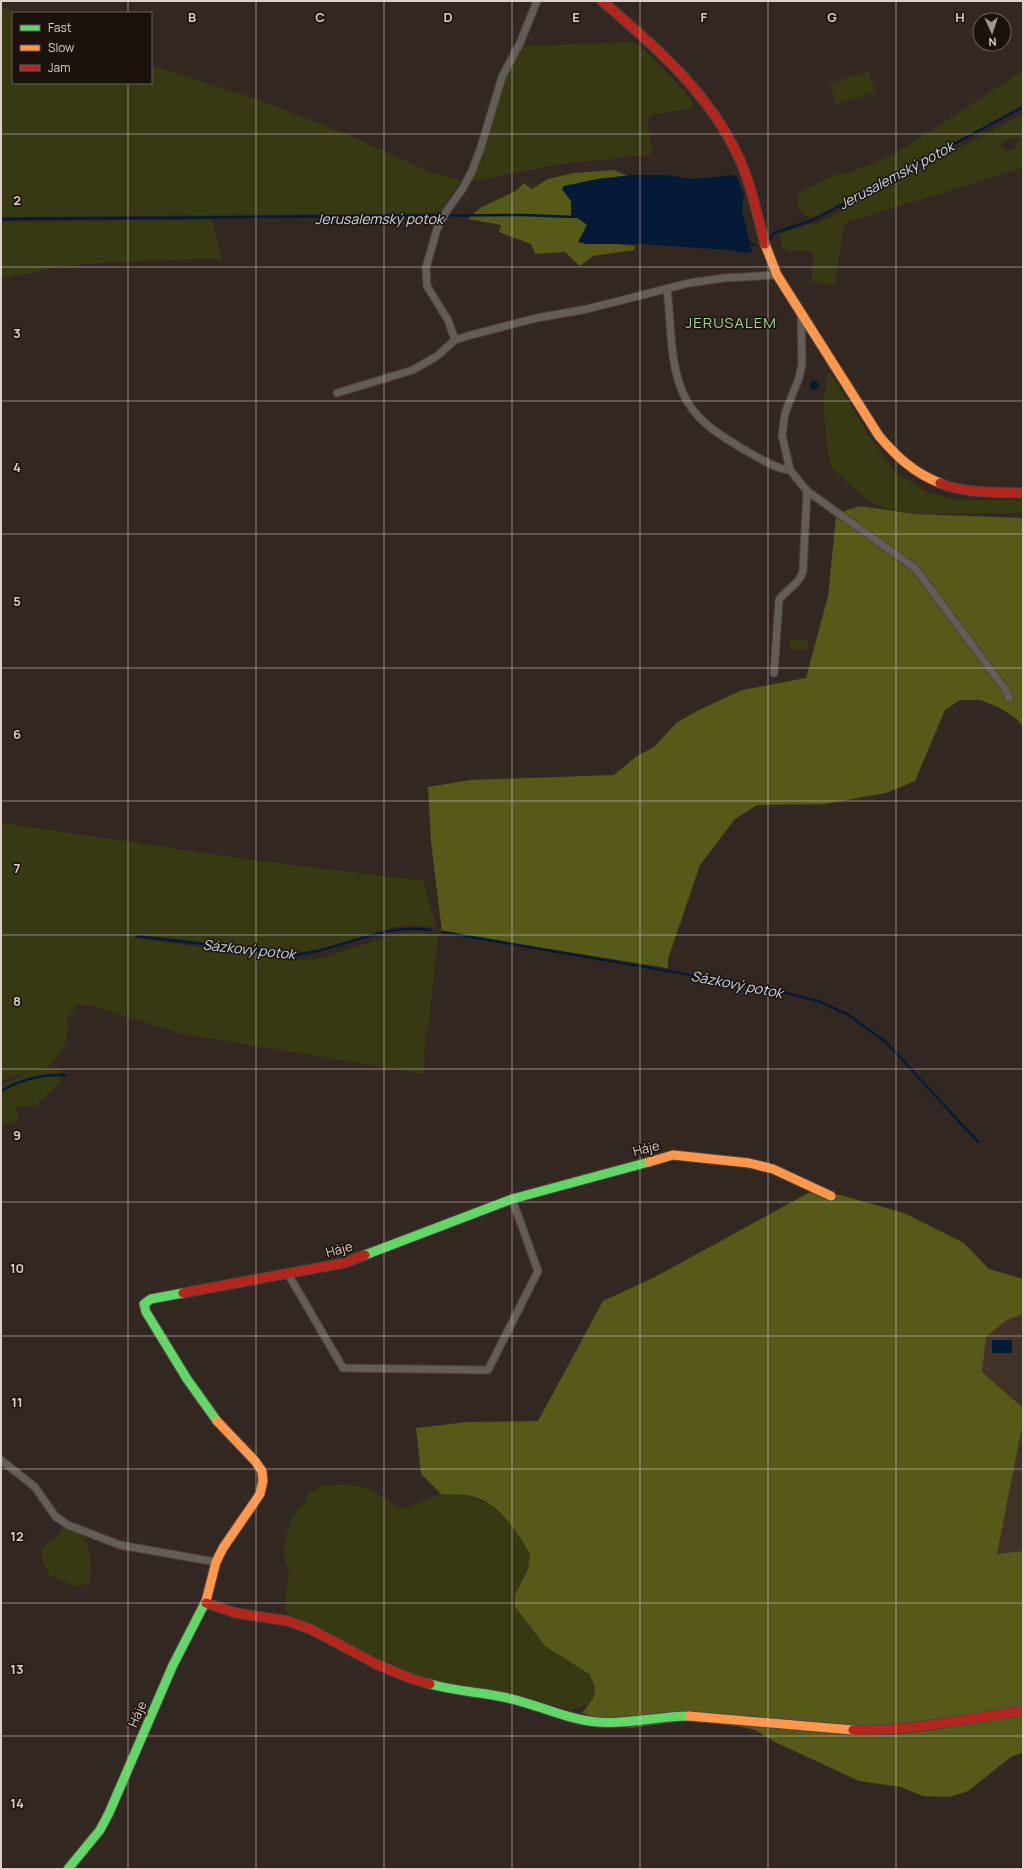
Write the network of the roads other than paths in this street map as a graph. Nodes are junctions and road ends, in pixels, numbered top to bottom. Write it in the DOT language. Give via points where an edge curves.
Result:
graph roads {
  1 [pos="537,1"];
  2 [pos="602,1"];
  3 [pos="777,275"];
  4 [pos="667,289"];
  5 [pos="800,313"];
  6 [pos="455,340"];
  7 [pos="337,393"];
  8 [pos="790,470"];
  9 [pos="807,490"];
  10 [pos="1023,493"];
  11 [pos="774,673"];
  12 [pos="1008,698"];
  13 [pos="831,1196"];
  14 [pos="512,1199"];
  15 [pos="288,1274"];
  16 [pos="1,1460"];
  17 [pos="216,1562"];
  18 [pos="206,1603"];
  19 [pos="1023,1711"];
  20 [pos="68,1869"];
  1 -- 6 [label="street" via="523,37 502,77 472,171 442,219 426,268 426,281 431,294 448,320"];
  2 -- 3 [label="street" via="622,17 682,76 723,128 739,157"];
  3 -- 4 [label="street" via="707,280"];
  3 -- 5 [label="street"];
  4 -- 6 [label="street"];
  4 -- 8 [label="street" via="670,337 677,372 683,395 692,410 727,440 779,468"];
  5 -- 8 [label="street" via="802,364 782,425 783,448"];
  5 -- 10 [label="street" via="889,451 902,463 916,473 946,486"];
  6 -- 7 [label="street" via="437,356 413,370"];
  8 -- 9 [label="street"];
  9 -- 11 [label="street" via="803,571 798,582 782,594 779,600"];
  9 -- 12 [label="street" via="915,568 1005,689"];
  13 -- 14 [label="street, Háje" via="767,1168 749,1163 673,1155"];
  14 -- 15 [label="street, Háje" via="344,1263"];
  14 -- 15 [label="street" via="538,1271 488,1370 343,1368"];
  15 -- 17 [label="street, Háje" via="151,1299 144,1304 146,1312 194,1390 215,1419 255,1460 263,1477 260,1494"];
  16 -- 17 [label="street" via="35,1487 55,1516 68,1524 120,1545"];
  17 -- 18 [label="street, Háje"];
  18 -- 19 [label="street" via="236,1613 288,1621 303,1626 378,1665 412,1679 437,1686 504,1697 560,1715 596,1722 626,1723 671,1716 710,1717 826,1729 877,1731"];
  18 -- 20 [label="street, Háje" via="172,1665 103,1824"];
}
